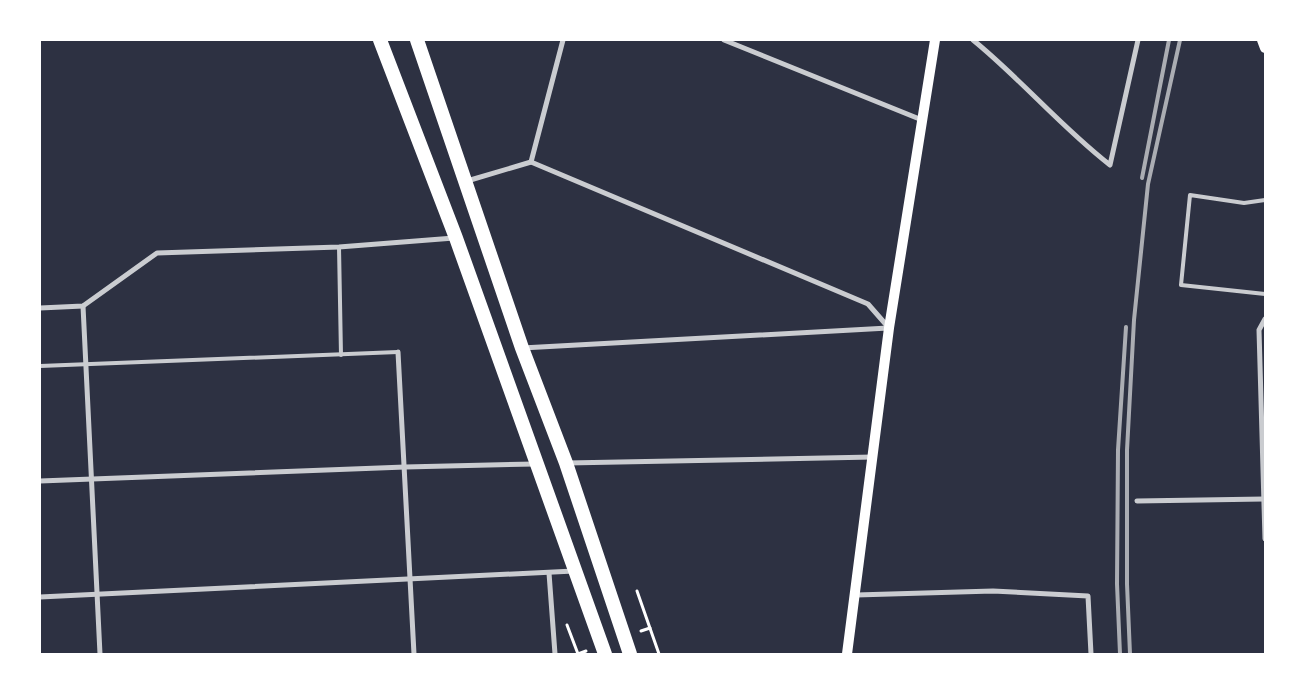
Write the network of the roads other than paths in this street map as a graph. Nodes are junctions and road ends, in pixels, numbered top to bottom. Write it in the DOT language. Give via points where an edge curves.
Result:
graph roads {
  1 [pos="380,40"];
  2 [pos="417,40"];
  3 [pos="563,40"];
  4 [pos="724,40"];
  5 [pos="934,40"];
  6 [pos="973,40"];
  7 [pos="1138,40"];
  8 [pos="1262,40"];
  9 [pos="1265,48"];
  10 [pos="922,120"];
  11 [pos="531,162"];
  12 [pos="465,182"];
  13 [pos="1265,200"];
  14 [pos="456,238"];
  15 [pos="339,247"];
  16 [pos="1265,294"];
  17 [pos="83,306"];
  18 [pos="40,308"];
  19 [pos="1265,318"];
  20 [pos="889,328"];
  21 [pos="522,348"];
  22 [pos="398,352"];
  23 [pos="341,355"];
  24 [pos="86,364"];
  25 [pos="40,366"];
  26 [pos="873,457"];
  27 [pos="566,463"];
  28 [pos="538,464"];
  29 [pos="405,467"];
  30 [pos="92,479"];
  31 [pos="40,481"];
  32 [pos="1264,499"];
  33 [pos="1137,501"];
  34 [pos="1265,539"];
  35 [pos="577,571"];
  36 [pos="548,573"];
  37 [pos="411,579"];
  38 [pos="97,594"];
  39 [pos="856,595"];
  40 [pos="40,597"];
  41 [pos="100,654"];
  42 [pos="414,654"];
  43 [pos="555,654"];
  44 [pos="605,654"];
  45 [pos="630,654"];
  46 [pos="847,654"];
  47 [pos="1091,654"];
  1 -- 14 [label="highway"];
  2 -- 12 [label="highway"];
  3 -- 11 [label="street"];
  4 -- 10 [label="street"];
  5 -- 10 [label="main road"];
  6 -- 7 [label="street" via="1110,165"];
  8 -- 9 [label="main road"];
  10 -- 20 [label="main road"];
  11 -- 12 [label="street"];
  11 -- 20 [label="street" via="868,304"];
  12 -- 21 [label="highway"];
  13 -- 16 [label="lane" via="1244,203 1190,196 1181,285"];
  14 -- 15 [label="street"];
  14 -- 28 [label="highway"];
  15 -- 17 [label="street" via="157,253"];
  15 -- 23 [label="lane"];
  17 -- 18 [label="street"];
  17 -- 24 [label="street"];
  19 -- 32 [label="street" via="1259,330"];
  20 -- 21 [label="street"];
  20 -- 26 [label="main road"];
  21 -- 27 [label="highway"];
  22 -- 23 [label="lane"];
  22 -- 29 [label="street"];
  23 -- 24 [label="lane"];
  24 -- 25 [label="lane"];
  24 -- 30 [label="street"];
  26 -- 27 [label="street"];
  26 -- 39 [label="main road"];
  27 -- 45 [label="highway"];
  28 -- 29 [label="street"];
  28 -- 35 [label="highway"];
  29 -- 30 [label="street"];
  29 -- 37 [label="street"];
  30 -- 31 [label="street"];
  30 -- 38 [label="street"];
  32 -- 33 [label="street"];
  32 -- 34 [label="street"];
  35 -- 36 [label="street"];
  35 -- 44 [label="highway"];
  36 -- 37 [label="street"];
  36 -- 43 [label="street"];
  37 -- 38 [label="street"];
  37 -- 42 [label="street"];
  38 -- 40 [label="street"];
  38 -- 41 [label="street"];
  39 -- 46 [label="main road"];
  39 -- 47 [label="street" via="992,592 1088,596"];
}
